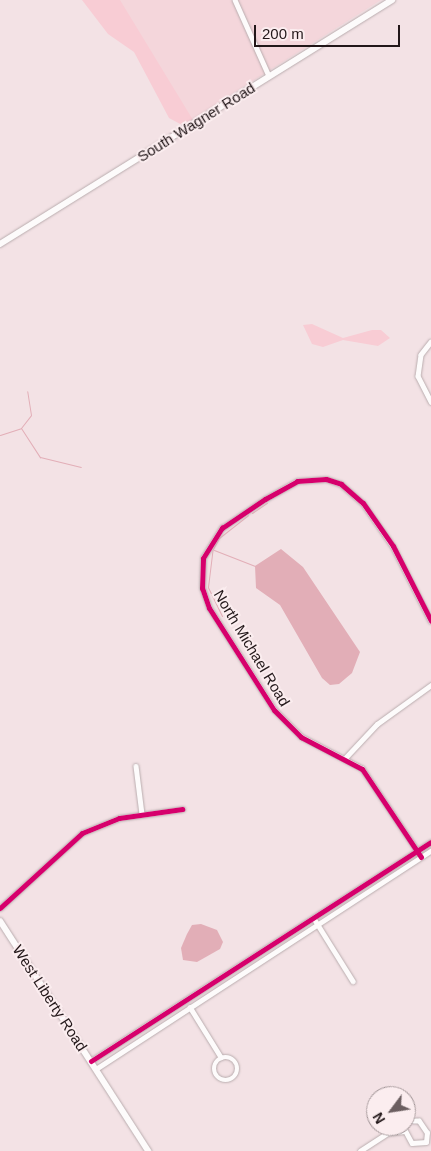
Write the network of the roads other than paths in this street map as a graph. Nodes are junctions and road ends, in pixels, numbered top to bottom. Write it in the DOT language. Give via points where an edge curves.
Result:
graph roads {
  1 [pos="235,0"];
  2 [pos="392,0"];
  3 [pos="269,76"];
  4 [pos="0,244"];
  5 [pos="431,342"];
  6 [pos="431,402"];
  7 [pos="431,620"];
  8 [pos="431,686"];
  9 [pos="346,757"];
  10 [pos="136,766"];
  11 [pos="182,810"];
  12 [pos="142,814"];
  13 [pos="431,842"];
  14 [pos="417,851"];
  15 [pos="431,851"];
  16 [pos="420,857"];
  17 [pos="0,908"];
  18 [pos="316,920"];
  19 [pos="0,921"];
  20 [pos="319,926"];
  21 [pos="353,981"];
  22 [pos="187,1001"];
  23 [pos="191,1008"];
  24 [pos="221,1057"];
  25 [pos="91,1061"];
  26 [pos="96,1069"];
  27 [pos="416,1121"];
  28 [pos="383,1136"];
  29 [pos="409,1136"];
  30 [pos="148,1151"];
  31 [pos="360,1151"];
  1 -- 3 [label="street"];
  2 -- 3 [label="main road, South Wagner Road"];
  3 -- 4 [label="main road, South Wagner Road"];
  5 -- 6 [label="street" via="421,355 418,376"];
  7 -- 9 [label="street, North Michael Road" via="393,546 354,493 326,480 284,487 230,522 211,541 201,567 202,588 209,608 283,722 311,743"];
  8 -- 9 [label="street" via="377,724"];
  9 -- 14 [label="street, North Michael Road" via="368,777"];
  10 -- 12 [label="street"];
  11 -- 12 [label="street"];
  12 -- 17 [label="street" via="113,819 78,835"];
  13 -- 14 [label="street"];
  14 -- 16 [label="street, North Michael Road"];
  14 -- 18 [label="street"];
  15 -- 16 [label="street"];
  16 -- 20 [label="street"];
  18 -- 20 [label="street"];
  18 -- 22 [label="street"];
  19 -- 25 [label="main road, West Liberty Road"];
  20 -- 21 [label="street"];
  20 -- 23 [label="street"];
  22 -- 23 [label="street"];
  22 -- 25 [label="street"];
  23 -- 24 [label="street"];
  23 -- 26 [label="street"];
  24 -- 24 [label="street" via="215,1076 228,1082 238,1066 232,1058"];
  25 -- 26 [label="main road, West Liberty Road"];
  26 -- 30 [label="main road, West Liberty Road"];
  27 -- 29 [label="street" via="428,1138 416,1146"];
  28 -- 31 [label="street"];
}
